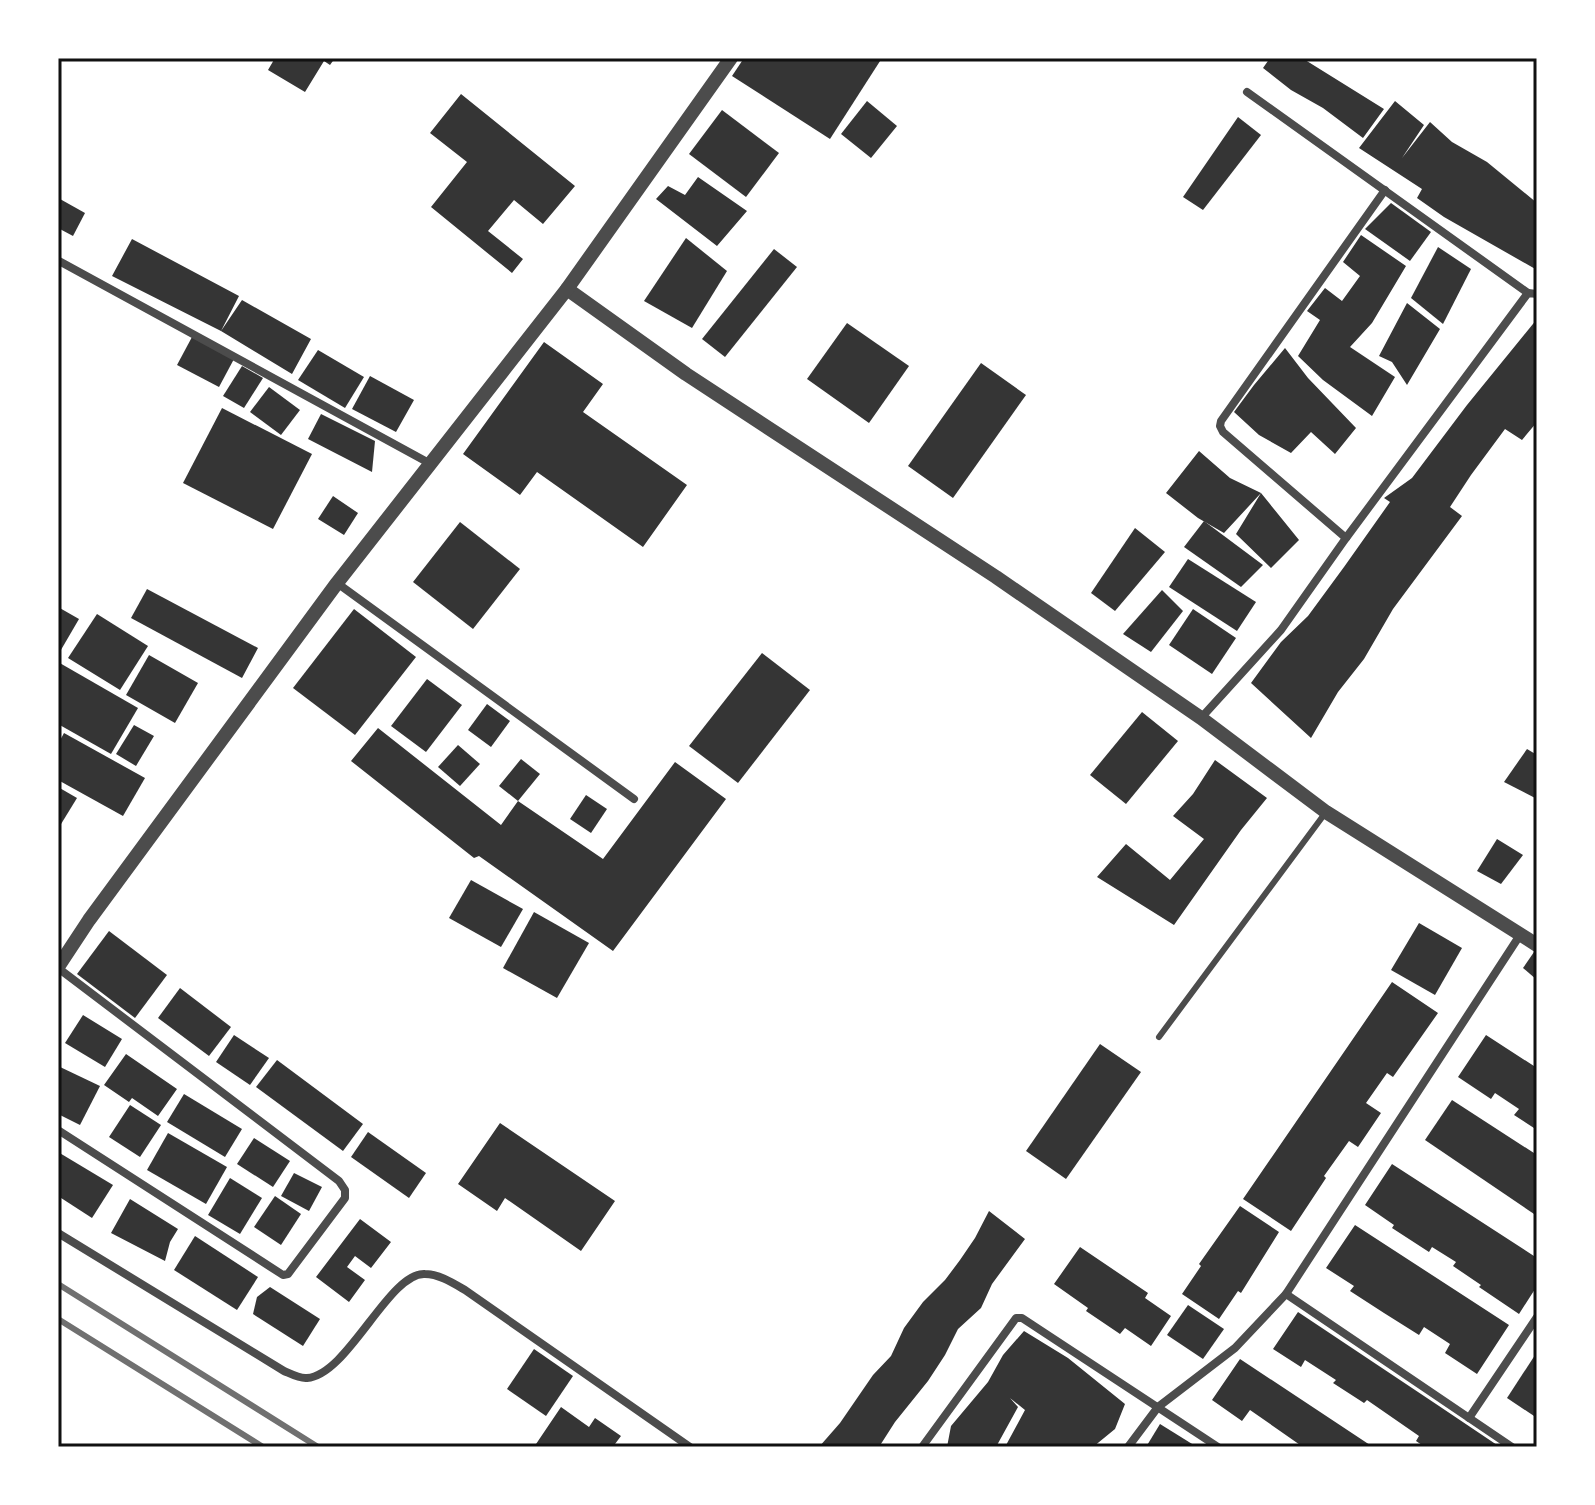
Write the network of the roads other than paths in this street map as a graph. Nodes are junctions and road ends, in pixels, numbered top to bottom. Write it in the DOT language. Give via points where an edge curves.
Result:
graph roads {
  1 [pos="731,58"];
  2 [pos="1247,92"];
  3 [pos="1385,190"];
  4 [pos="59,261"];
  5 [pos="567,289"];
  6 [pos="1532,293"];
  7 [pos="429,463"];
  8 [pos="1346,538"];
  9 [pos="337,583"];
  10 [pos="1201,718"];
  11 [pos="634,799"];
  12 [pos="1326,812"];
  13 [pos="1520,935"];
  14 [pos="1537,945"];
  15 [pos="58,967"];
  16 [pos="1159,1037"];
  17 [pos="58,1130"];
  18 [pos="58,1233"];
  19 [pos="1286,1294"];
  20 [pos="1537,1317"];
  21 [pos="1158,1407"];
  22 [pos="1469,1418"];
  23 [pos="690,1447"];
  24 [pos="922,1447"];
  25 [pos="1128,1447"];
  26 [pos="1218,1447"];
  27 [pos="1512,1447"];
  1 -- 5 [label="street"];
  2 -- 3 [label="street"];
  3 -- 6 [label="street"];
  3 -- 8 [label="street" via="1221,421 1223,432"];
  4 -- 7 [label="street"];
  5 -- 7 [label="street"];
  5 -- 10 [label="street"];
  6 -- 8 [label="street"];
  7 -- 9 [label="street"];
  8 -- 10 [label="street" via="1281,630"];
  9 -- 11 [label="street"];
  9 -- 15 [label="street"];
  10 -- 12 [label="street"];
  12 -- 13 [label="street"];
  12 -- 16 [label="lane"];
  13 -- 14 [label="street"];
  13 -- 19 [label="street"];
  15 -- 17 [label="street" via="339,1181 345,1198 283,1275"];
  18 -- 23 [label="street" via="304,1379 321,1375 336,1362 402,1283 422,1273 445,1278"];
  19 -- 21 [label="street" via="1235,1348"];
  19 -- 22 [label="street"];
  20 -- 22 [label="street"];
  21 -- 24 [label="street" via="1016,1318"];
  21 -- 25 [label="street"];
  21 -- 26 [label="street"];
  22 -- 27 [label="street"];
}
